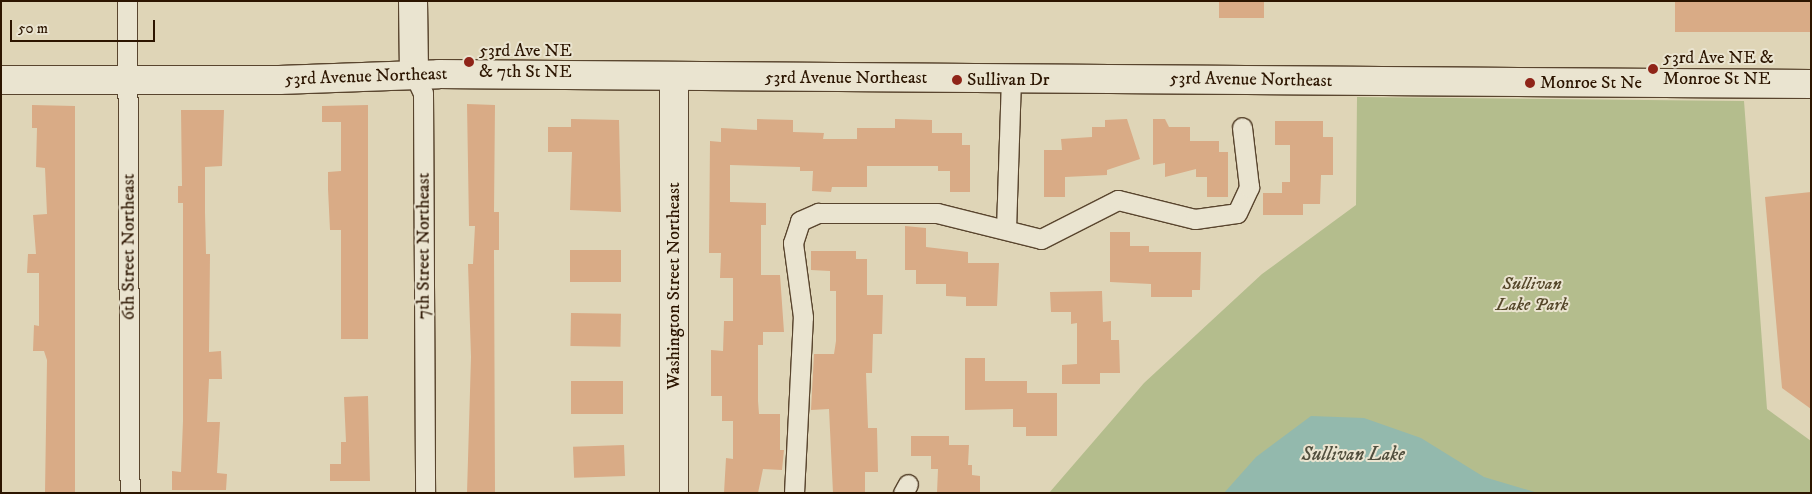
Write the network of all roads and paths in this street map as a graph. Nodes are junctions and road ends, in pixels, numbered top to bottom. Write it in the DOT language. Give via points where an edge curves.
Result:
graph roads {
  1 [pos="127,1"];
  2 [pos="413,1"];
  3 [pos="414,74"];
  4 [pos="1011,77"];
  5 [pos="674,78"];
  6 [pos="1,80"];
  7 [pos="128,80"];
  8 [pos="1811,84"];
  9 [pos="1242,127"];
  10 [pos="1006,228"];
  11 [pos="130,493"];
  12 [pos="425,493"];
  13 [pos="674,493"];
  14 [pos="794,493"];
  1 -- 7 [label="street, 6th Street Northeast"];
  2 -- 3 [label="street, 7th Street Northeast"];
  3 -- 5 [label="street, 53rd Avenue Northeast"];
  3 -- 7 [label="street, 53rd Avenue Northeast"];
  3 -- 12 [label="street, 7th Street Northeast" via="424,92"];
  4 -- 5 [label="street, 53rd Avenue Northeast"];
  4 -- 8 [label="street, 53rd Avenue Northeast"];
  4 -- 10 [label="street"];
  5 -- 13 [label="street, Washington Street Northeast"];
  6 -- 7 [label="street, 53rd Avenue Northeast"];
  7 -- 11 [label="street, 6th Street Northeast"];
  9 -- 10 [label="street" via="1249,188 1237,213 1195,219 1118,200 1041,239"];
  10 -- 14 [label="street" via="936,213 818,213 800,221 793,243 803,317"];
}
